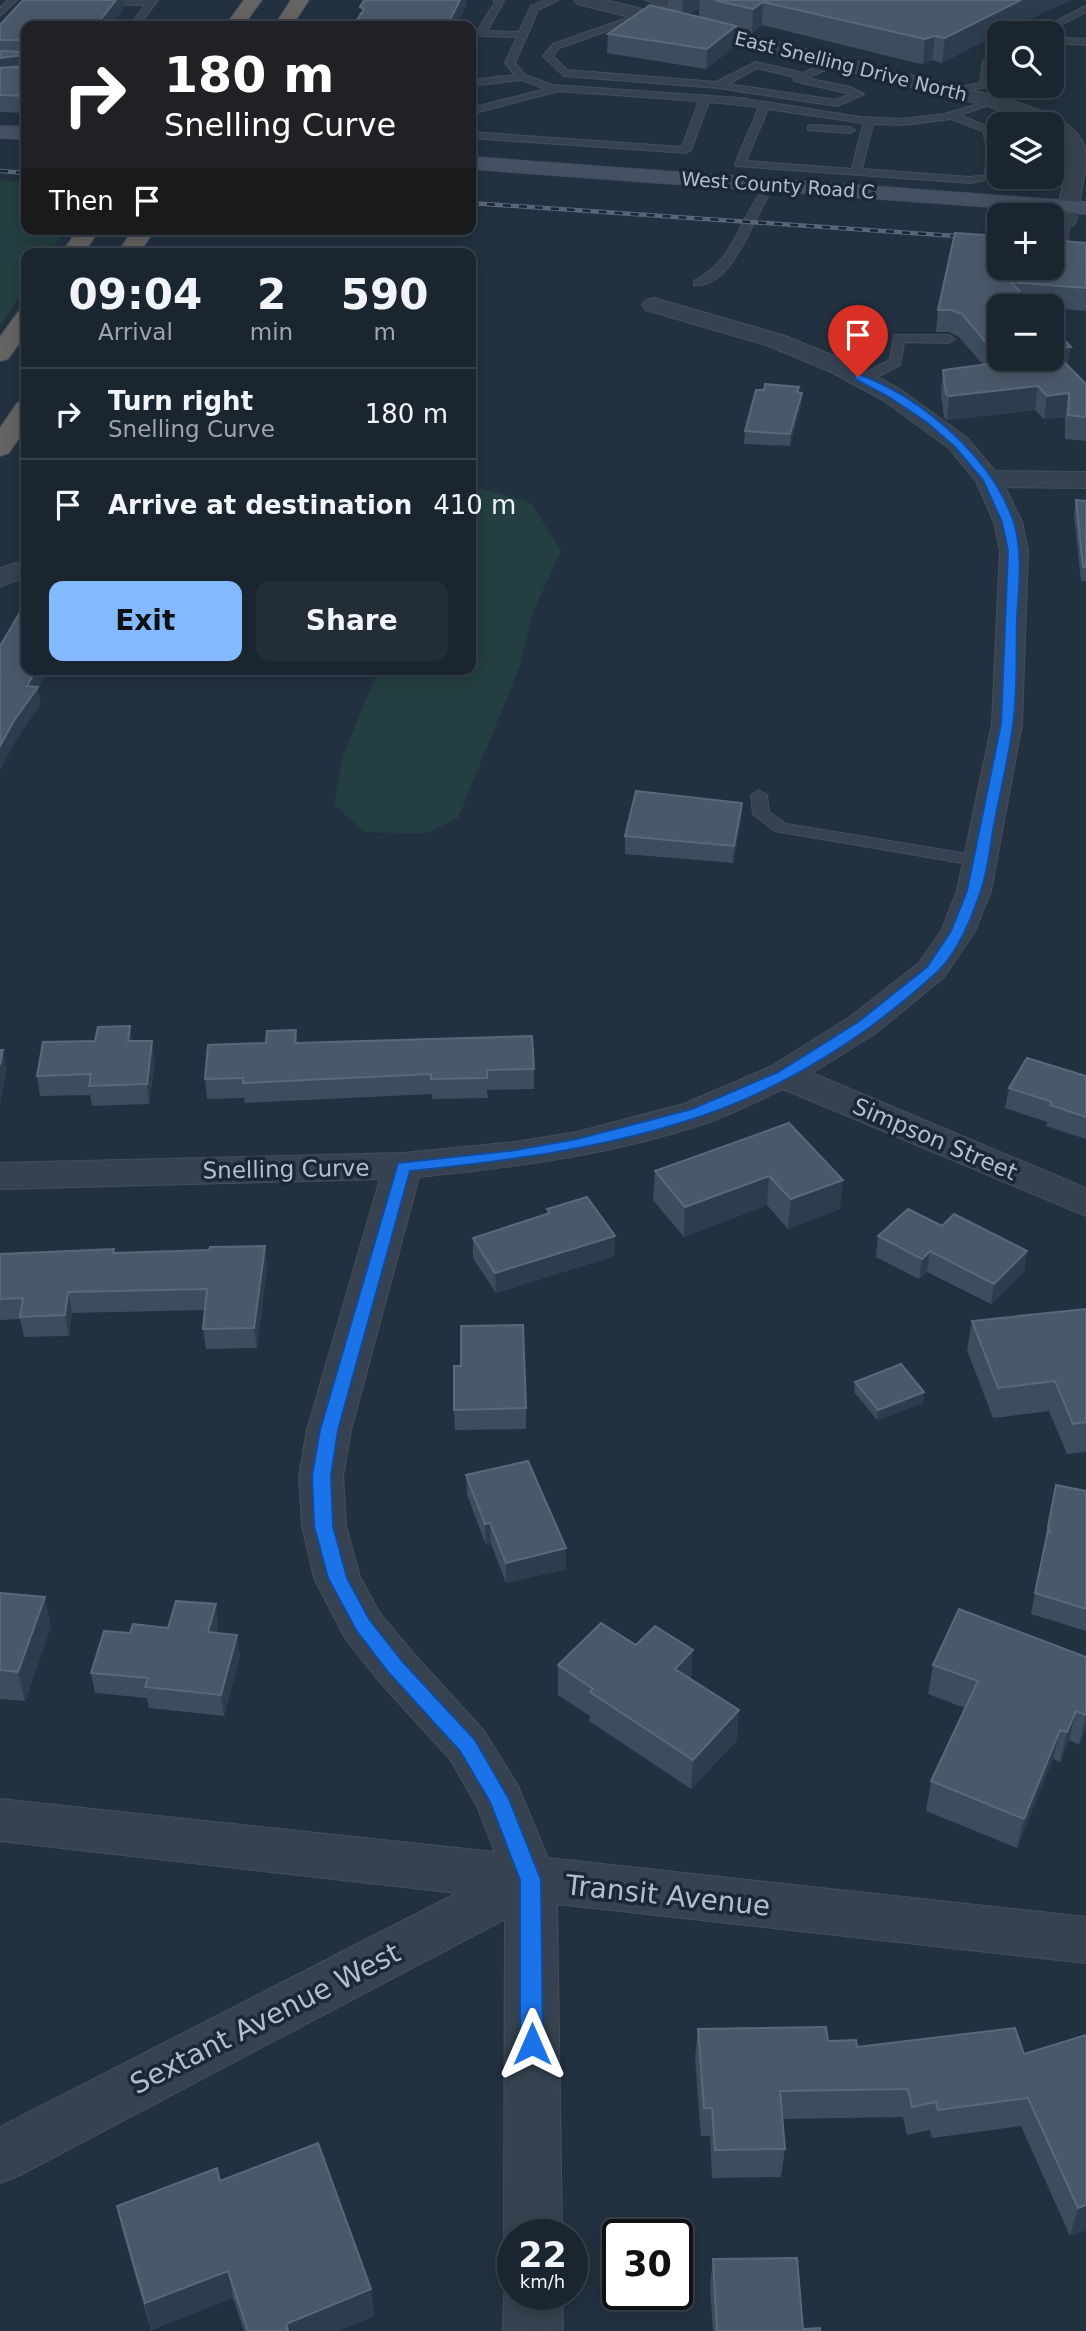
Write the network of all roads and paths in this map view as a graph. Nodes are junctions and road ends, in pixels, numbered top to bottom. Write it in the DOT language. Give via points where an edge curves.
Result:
graph roads {
  1 [pos="13,0"];
  2 [pos="61,0"];
  3 [pos="253,0"];
  4 [pos="300,0"];
  5 [pos="496,0"];
  6 [pos="554,0"];
  7 [pos="583,0"];
  8 [pos="678,0"];
  9 [pos="153,2"];
  10 [pos="647,7"];
  11 [pos="1086,9"];
  12 [pos="0,13"];
  13 [pos="138,21"];
  14 [pos="238,21"];
  15 [pos="286,21"];
  16 [pos="1062,21"];
  17 [pos="520,39"];
  18 [pos="476,41"];
  19 [pos="1064,41"];
  20 [pos="1086,42"];
  21 [pos="836,62"];
  22 [pos="987,67"];
  23 [pos="804,76"];
  24 [pos="522,77"];
  25 [pos="476,85"];
  26 [pos="718,85"];
  27 [pos="559,89"];
  28 [pos="953,91"];
  29 [pos="705,99"];
  30 [pos="992,101"];
  31 [pos="765,104"];
  32 [pos="476,110"];
  33 [pos="953,116"];
  34 [pos="868,126"];
  35 [pos="812,128"];
  36 [pos="0,132"];
  37 [pos="21,133"];
  38 [pos="476,135"];
  39 [pos="0,145"];
  40 [pos="21,147"];
  41 [pos="1080,148"];
  42 [pos="476,163"];
  43 [pos="856,172"];
  44 [pos="476,177"];
  45 [pos="809,187"];
  46 [pos="762,197"];
  47 [pos="987,215"];
  48 [pos="1072,215"];
  49 [pos="1086,255"];
  50 [pos="698,283"];
  51 [pos="654,305"];
  52 [pos="21,324"];
  53 [pos="949,340"];
  54 [pos="0,354"];
  55 [pos="863,379"];
  56 [pos="21,416"];
  57 [pos="0,448"];
  58 [pos="988,479"];
  59 [pos="1086,480"];
  60 [pos="759,795"];
  61 [pos="980,862"];
  62 [pos="783,1075"];
  63 [pos="403,1166"];
  64 [pos="0,1175"];
  65 [pos="1086,1203"];
  66 [pos="0,1820"];
  67 [pos="531,1880"];
  68 [pos="1086,1940"];
  69 [pos="0,2155"];
  70 [pos="533,2219"];
  71 [pos="533,2310"];
  72 [pos="533,2331"];
  1 -- 12 [label="lane"];
  2 -- 9 [label="lane"];
  3 -- 14 [label="highway"];
  4 -- 15 [label="highway"];
  5 -- 17 [label="lane" via="500,1 481,33"];
  6 -- 17 [label="lane" via="534,8"];
  7 -- 10 [label="street, East Snelling Drive North"];
  8 -- 10 [label="lane"];
  9 -- 13 [label="lane"];
  10 -- 21 [label="street, East Snelling Drive North"];
  10 -- 26 [label="lane" via="556,46 548,56 564,74"];
  11 -- 16 [label="lane"];
  17 -- 18 [label="lane"];
  17 -- 24 [label="lane" via="510,63"];
  19 -- 20 [label="lane"];
  21 -- 23 [label="lane"];
  21 -- 28 [label="street, East Snelling Drive North"];
  22 -- 28 [label="lane" via="984,85"];
  23 -- 26 [label="lane" via="756,65"];
  23 -- 26 [label="lane" via="797,79 859,94 837,103"];
  24 -- 25 [label="lane"];
  24 -- 27 [label="lane"];
  27 -- 29 [label="lane"];
  27 -- 32 [label="lane"];
  28 -- 30 [label="street, East Snelling Drive North"];
  29 -- 31 [label="lane"];
  29 -- 38 [label="lane" via="686,150"];
  30 -- 33 [label="lane"];
  30 -- 41 [label="street, East Snelling Drive North" via="1053,124"];
  31 -- 34 [label="lane"];
  31 -- 43 [label="lane" via="740,164"];
  33 -- 34 [label="lane"];
  33 -- 43 [label="lane" via="988,129 990,178"];
  34 -- 35 [label="lane"];
  34 -- 43 [label="lane"];
  36 -- 37 [label="main road"];
  39 -- 40 [label="main road"];
  41 -- 48 [label="street, East Snelling Drive North" via="1068,195"];
  42 -- 45 [label="main road, West County Road C"];
  44 -- 46 [label="main road, West County Road C"];
  45 -- 46 [label="main road"];
  45 -- 48 [label="main road, West County Road C"];
  46 -- 47 [label="main road, West County Road C"];
  46 -- 50 [label="lane" via="729,262"];
  48 -- 49 [label="lane" via="1061,249"];
  51 -- 55 [label="street, Snelling Curve" via="777,341"];
  52 -- 54 [label="highway"];
  53 -- 55 [label="lane" via="898,338 896,362"];
  55 -- 58 [label="street, Snelling Curve" via="958,443"];
  56 -- 57 [label="highway"];
  58 -- 59 [label="street"];
  58 -- 61 [label="street, Snelling Curve" via="1008,522 1014,578 1007,724"];
  60 -- 61 [label="lane" via="761,814 781,828"];
  61 -- 62 [label="street, Snelling Curve" via="958,931 932,970 863,1025"];
  62 -- 63 [label="street, Snelling Curve" via="697,1112 638,1130 516,1155"];
  62 -- 65 [label="street, Simpson Street"];
  63 -- 64 [label="street, Snelling Curve"];
  63 -- 67 [label="street" via="329,1430 321,1476 324,1526 337,1578 362,1625 467,1745 499,1799"];
  66 -- 67 [label="street, Transit Avenue"];
  67 -- 68 [label="street, Transit Avenue"];
  67 -- 69 [label="street, Sextant Avenue West"];
  67 -- 70 [label="street"];
  71 -- 72 [label="street"];
}
